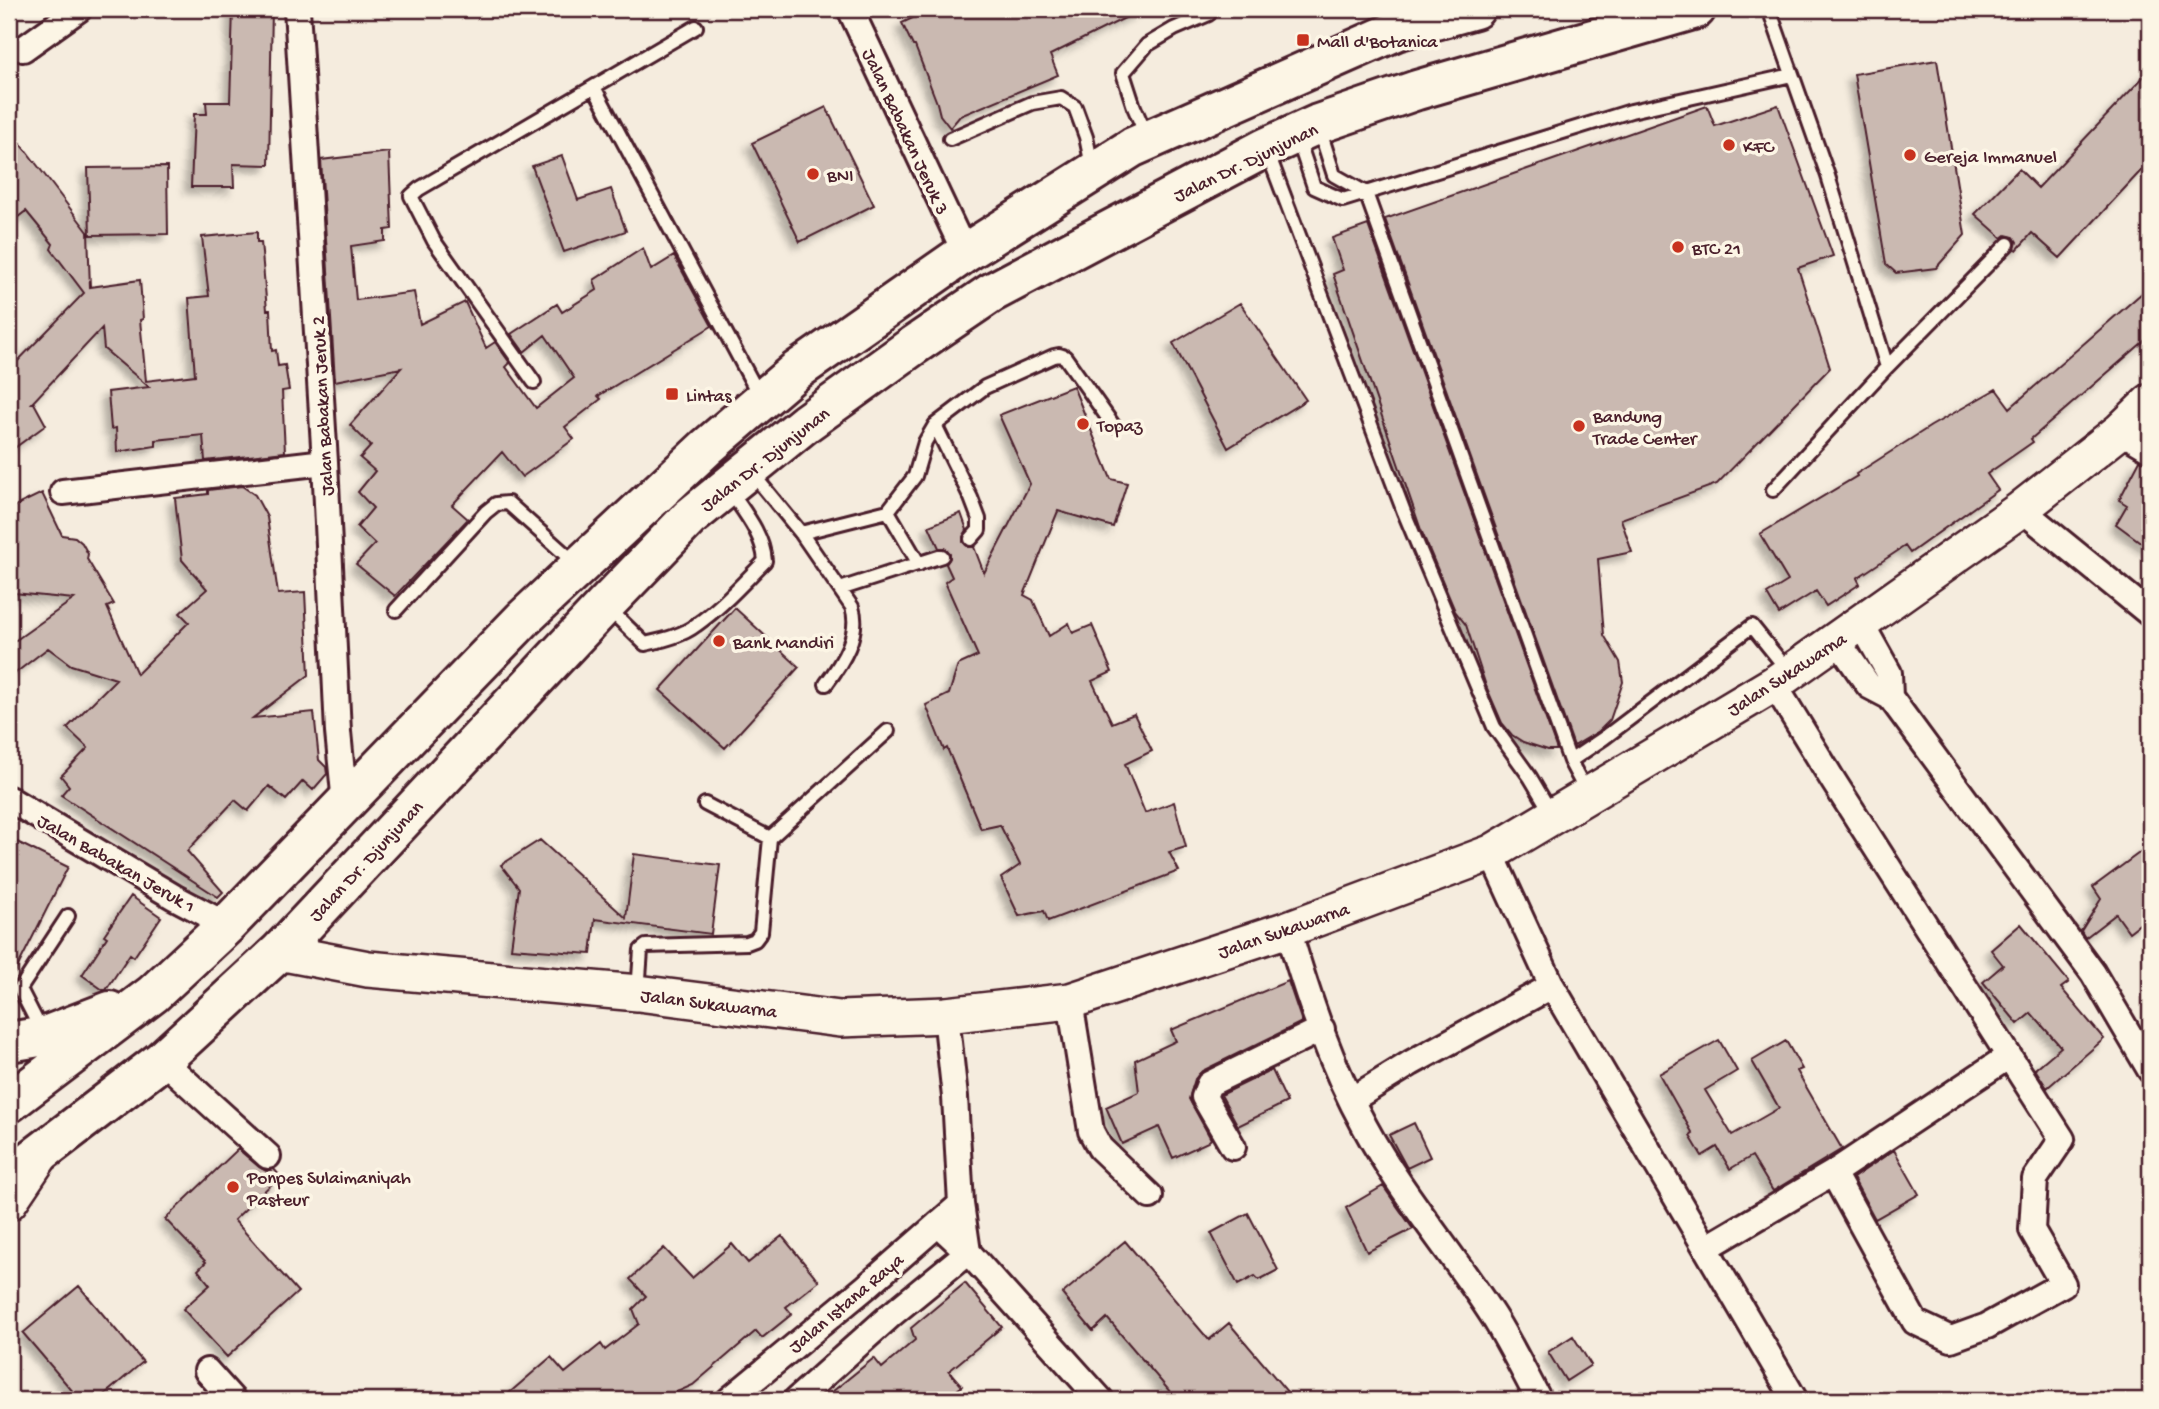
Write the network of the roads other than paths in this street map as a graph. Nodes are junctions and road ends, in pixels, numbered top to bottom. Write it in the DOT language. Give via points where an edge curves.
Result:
graph roads {
  1 [pos="79,9"];
  2 [pos="297,9"];
  3 [pos="850,9"];
  4 [pos="1696,9"];
  5 [pos="1769,9"];
  6 [pos="1451,12"];
  7 [pos="1209,14"];
  8 [pos="696,27"];
  9 [pos="23,49"];
  10 [pos="1792,75"];
  11 [pos="594,87"];
  12 [pos="1293,135"];
  13 [pos="950,139"];
  14 [pos="1149,140"];
  15 [pos="1094,173"];
  16 [pos="1366,193"];
  17 [pos="2008,244"];
  18 [pos="965,253"];
  19 [pos="1887,368"];
  20 [pos="534,382"];
  21 [pos="761,399"];
  22 [pos="2150,402"];
  23 [pos="935,425"];
  24 [pos="1113,425"];
  25 [pos="2120,431"];
  26 [pos="2150,449"];
  27 [pos="325,462"];
  28 [pos="738,479"];
  29 [pos="1773,490"];
  30 [pos="63,492"];
  31 [pos="2021,509"];
  32 [pos="888,511"];
  33 [pos="801,533"];
  34 [pos="971,539"];
  35 [pos="943,556"];
  36 [pos="919,564"];
  37 [pos="578,566"];
  38 [pos="840,589"];
  39 [pos="605,605"];
  40 [pos="396,610"];
  41 [pos="2150,614"];
  42 [pos="1849,632"];
  43 [pos="1782,678"];
  44 [pos="826,684"];
  45 [pos="888,731"];
  46 [pos="1570,761"];
  47 [pos="1588,795"];
  48 [pos="9,799"];
  49 [pos="345,804"];
  50 [pos="705,804"];
  51 [pos="1553,816"];
  52 [pos="770,838"];
  53 [pos="1491,853"];
  54 [pos="68,916"];
  55 [pos="227,925"];
  56 [pos="1288,929"];
  57 [pos="279,953"];
  58 [pos="1552,986"];
  59 [pos="14,991"];
  60 [pos="153,993"];
  61 [pos="638,993"];
  62 [pos="1070,1001"];
  63 [pos="946,1015"];
  64 [pos="1322,1029"];
  65 [pos="27,1039"];
  66 [pos="2009,1056"];
  67 [pos="162,1060"];
  68 [pos="2150,1070"];
  69 [pos="1351,1100"];
  70 [pos="9,1103"];
  71 [pos="1233,1147"];
  72 [pos="44,1150"];
  73 [pos="268,1156"];
  74 [pos="1833,1173"];
  75 [pos="9,1177"];
  76 [pos="1150,1196"];
  77 [pos="9,1202"];
  78 [pos="961,1204"];
  79 [pos="938,1224"];
  80 [pos="1706,1248"];
  81 [pos="968,1252"];
  82 [pos="866,1287"];
  83 [pos="891,1315"];
  84 [pos="207,1371"];
  85 [pos="233,1400"];
  86 [pos="729,1400"];
  87 [pos="796,1400"];
  88 [pos="1101,1400"];
  89 [pos="1539,1400"];
  90 [pos="1796,1400"];
  1 -- 9 [label="street"];
  2 -- 27 [label="street, Jalan Babakan Jeruk 2"];
  3 -- 18 [label="street, Jalan Babakan Jeruk 3"];
  4 -- 12 [label="highway, Jalan Dr. Djunjunan" via="1417,90"];
  5 -- 10 [label="lane"];
  6 -- 14 [label="highway, Jalan Dr. Djunjunan" via="1396,31"];
  7 -- 14 [label="lane" via="1147,45 1123,73"];
  8 -- 11 [label="lane"];
  10 -- 16 [label="lane" via="1631,111"];
  10 -- 19 [label="lane"];
  11 -- 20 [label="lane" via="411,196 434,241"];
  11 -- 21 [label="lane"];
  12 -- 16 [label="lane" via="1334,175"];
  12 -- 16 [label="lane" via="1314,187 1343,200"];
  12 -- 28 [label="highway, Jalan Dr. Djunjunan" via="991,293 806,423"];
  12 -- 51 [label="lane" via="1404,512 1494,727"];
  13 -- 15 [label="lane" via="1032,103 1061,98 1074,107"];
  14 -- 15 [label="highway, Jalan Dr. Djunjunan"];
  15 -- 18 [label="highway, Jalan Dr. Djunjunan"];
  16 -- 46 [label="lane"];
  17 -- 19 [label="lane"];
  18 -- 21 [label="highway, Jalan Dr. Djunjunan"];
  19 -- 29 [label="lane"];
  21 -- 37 [label="highway, Jalan Dr. Djunjunan"];
  22 -- 25 [label="street, Jalan Sukawarna"];
  23 -- 24 [label="lane" via="985,387 1059,355 1065,357"];
  23 -- 32 [label="lane" via="915,476"];
  23 -- 34 [label="lane" via="979,519 979,530"];
  25 -- 26 [label="street"];
  25 -- 31 [label="street, Jalan Sukawarna"];
  27 -- 30 [label="street"];
  27 -- 49 [label="street, Jalan Babakan Jeruk 2"];
  28 -- 33 [label="lane"];
  28 -- 39 [label="highway, Jalan Dr. Djunjunan" via="689,518"];
  28 -- 39 [label="lane" via="765,561 722,603 695,626 645,645"];
  31 -- 41 [label="street"];
  31 -- 42 [label="street, Jalan Sukawarna"];
  32 -- 33 [label="lane"];
  32 -- 36 [label="lane"];
  33 -- 38 [label="lane"];
  35 -- 36 [label="lane"];
  36 -- 38 [label="lane"];
  37 -- 40 [label="lane" via="508,503 496,504"];
  37 -- 49 [label="highway, Jalan Dr. Djunjunan"];
  38 -- 44 [label="lane" via="856,618 855,631 840,666"];
  39 -- 57 [label="highway, Jalan Dr. Djunjunan"];
  42 -- 43 [label="street, Jalan Sukawarna"];
  42 -- 68 [label="street" via="1869,686 1890,697 2093,974"];
  43 -- 46 [label="lane" via="1752,626"];
  43 -- 47 [label="street, Jalan Sukawarna"];
  43 -- 66 [label="street"];
  45 -- 52 [label="lane"];
  46 -- 47 [label="lane"];
  47 -- 51 [label="street, Jalan Sukawarna"];
  48 -- 55 [label="street, Jalan Babakan Jeruk 1"];
  49 -- 55 [label="highway, Jalan Dr. Djunjunan"];
  50 -- 52 [label="lane"];
  51 -- 53 [label="street, Jalan Sukawarna"];
  52 -- 61 [label="lane" via="761,932 755,940 646,946 641,950"];
  53 -- 56 [label="street, Jalan Sukawarna"];
  53 -- 58 [label="street"];
  54 -- 59 [label="lane"];
  55 -- 60 [label="highway, Jalan Dr. Djunjunan"];
  56 -- 62 [label="street, Jalan Sukawarna"];
  56 -- 64 [label="street"];
  57 -- 61 [label="street, Jalan Sukawarna" via="368,969"];
  57 -- 67 [label="highway, Jalan Dr. Djunjunan"];
  58 -- 69 [label="street"];
  58 -- 80 [label="street"];
  59 -- 65 [label="lane"];
  60 -- 65 [label="highway"];
  60 -- 70 [label="highway, Jalan Dr. Djunjunan"];
  61 -- 63 [label="street, Jalan Sukawarna" via="840,1019"];
  62 -- 63 [label="street, Jalan Sukawarna"];
  62 -- 76 [label="street" via="1091,1131 1100,1148"];
  63 -- 78 [label="street"];
  64 -- 69 [label="street"];
  64 -- 71 [label="street" via="1209,1084 1204,1097"];
  66 -- 74 [label="street"];
  66 -- 74 [label="street" via="2062,1139 2035,1179 2032,1230 2063,1284 1987,1326 1951,1339 1915,1322"];
  67 -- 72 [label="highway, Jalan Dr. Djunjunan"];
  67 -- 73 [label="street"];
  69 -- 89 [label="street" via="1395,1178 1494,1317"];
  72 -- 75 [label="highway, Jalan Dr. Djunjunan"];
  72 -- 77 [label="street"];
  74 -- 80 [label="street"];
  78 -- 79 [label="street, Jalan Istana Raya"];
  78 -- 81 [label="street"];
  79 -- 81 [label="street"];
  79 -- 82 [label="street, Jalan Istana Raya"];
  80 -- 90 [label="street"];
  81 -- 83 [label="street, Jalan Istana Raya"];
  81 -- 88 [label="street"];
  82 -- 83 [label="street"];
  82 -- 86 [label="street, Jalan Istana Raya"];
  83 -- 87 [label="street, Jalan Istana Raya"];
  84 -- 85 [label="street"];
}
